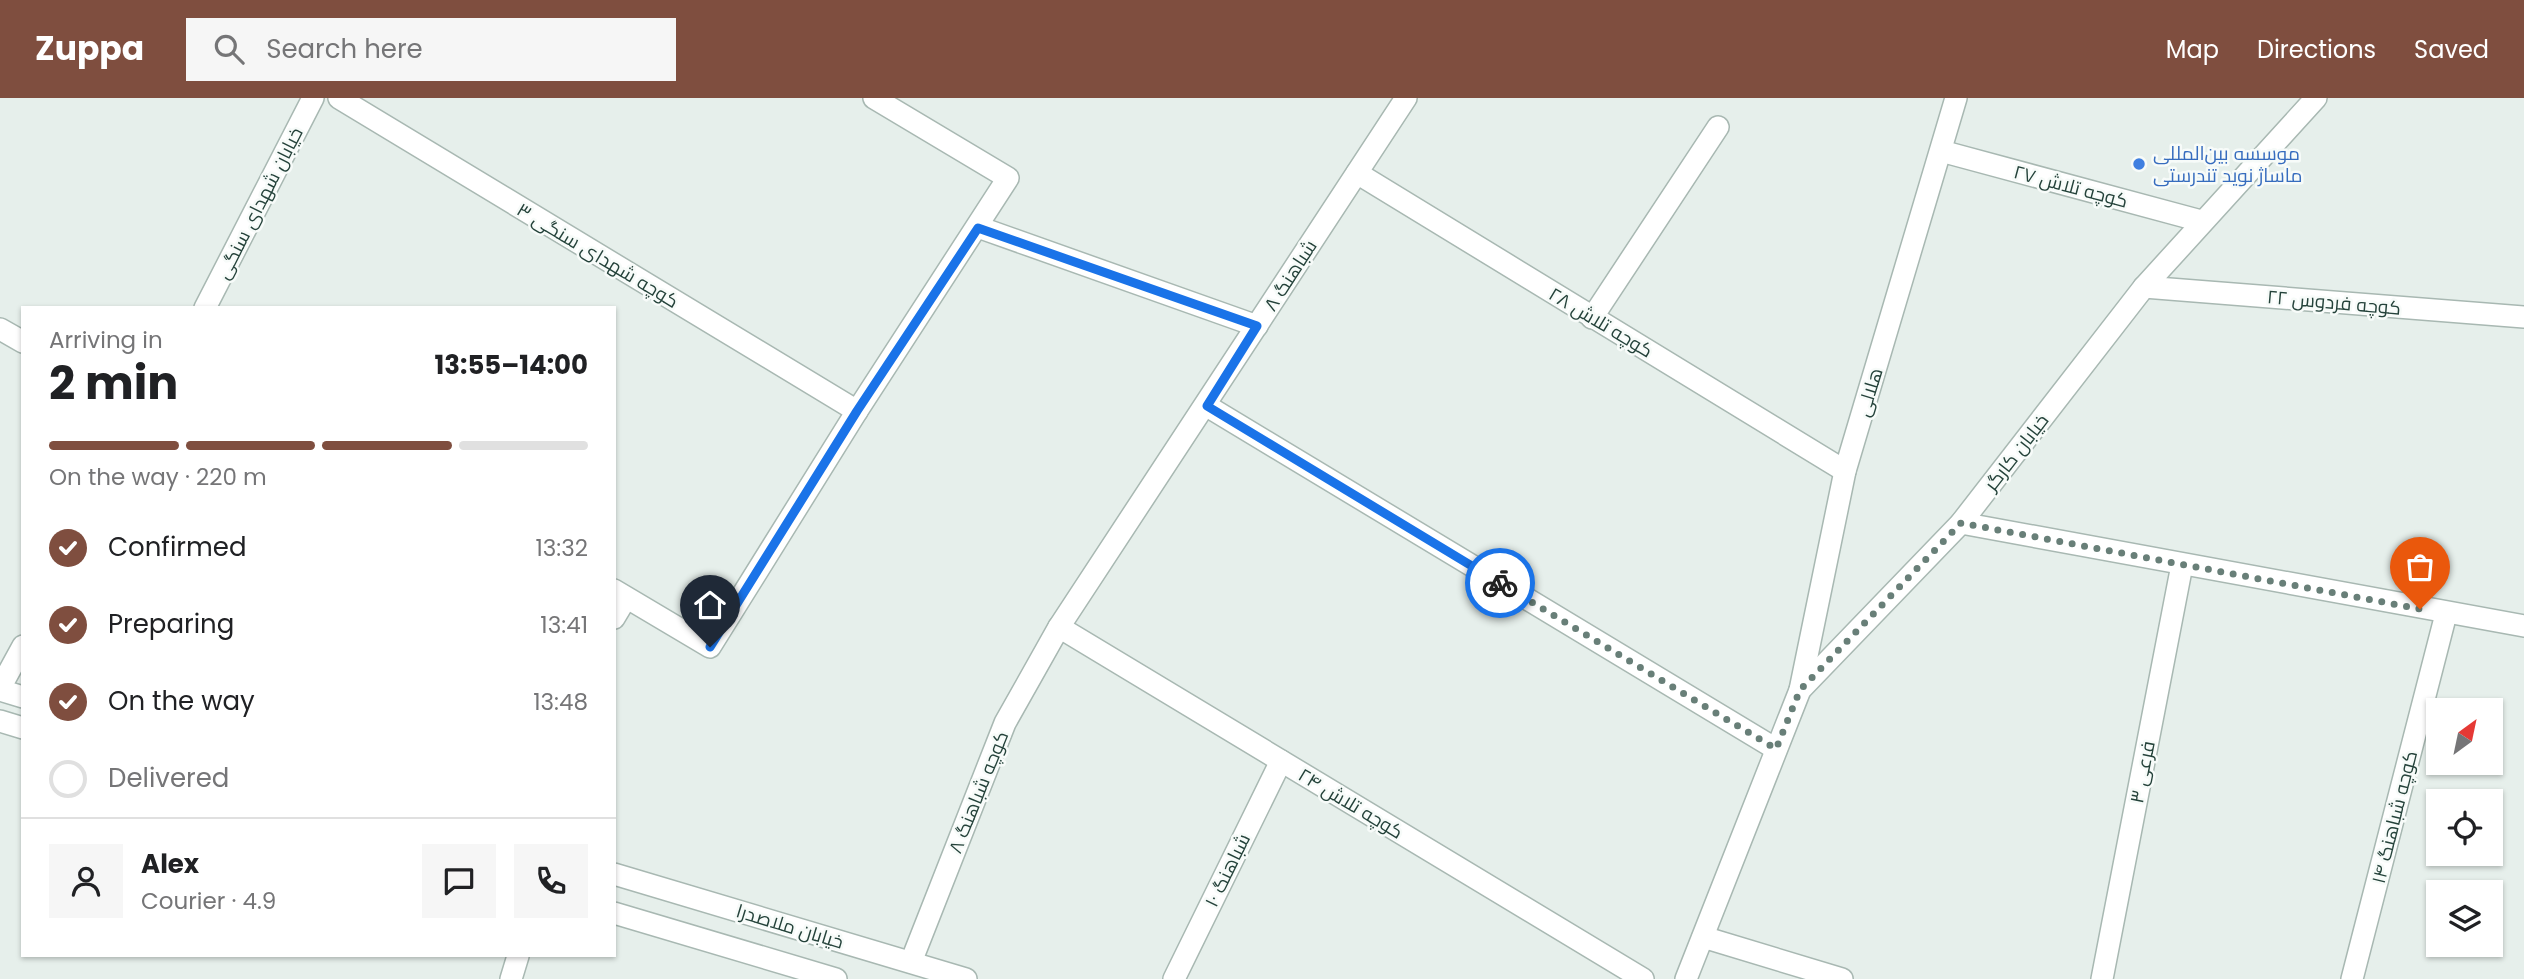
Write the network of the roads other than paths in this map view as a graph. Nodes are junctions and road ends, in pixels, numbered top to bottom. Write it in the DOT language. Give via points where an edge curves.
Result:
graph roads {
  1 [pos="313,98"];
  2 [pos="339,98"];
  3 [pos="874,98"];
  4 [pos="1406,98"];
  5 [pos="1956,98"];
  6 [pos="2316,98"];
  7 [pos="1718,127"];
  8 [pos="1941,151"];
  9 [pos="1357,173"];
  10 [pos="2201,221"];
  11 [pos="978,228"];
  12 [pos="2144,287"];
  13 [pos="206,306"];
  14 [pos="2524,317"];
  15 [pos="1592,318"];
  16 [pos="1257,326"];
  17 [pos="0,329"];
  18 [pos="21,341"];
  19 [pos="1207,406"];
  20 [pos="857,411"];
  21 [pos="1845,471"];
  22 [pos="1961,523"];
  23 [pos="2182,565"];
  24 [pos="620,594"];
  25 [pos="2446,614"];
  26 [pos="2524,626"];
  27 [pos="1059,627"];
  28 [pos="21,650"];
  29 [pos="0,689"];
  30 [pos="1800,690"];
  31 [pos="21,696"];
  32 [pos="0,721"];
  33 [pos="21,727"];
  34 [pos="1776,749"];
  35 [pos="1280,761"];
  36 [pos="616,875"];
  37 [pos="616,914"];
  38 [pos="1703,937"];
  39 [pos="517,957"];
  40 [pos="911,962"];
  41 [pos="511,979"];
  42 [pos="835,979"];
  43 [pos="966,979"];
  44 [pos="1174,979"];
  45 [pos="1643,979"];
  46 [pos="1686,979"];
  47 [pos="1842,979"];
  48 [pos="2102,979"];
  49 [pos="2352,979"];
  1 -- 13 [label="street, خیابان شهدای سنگی"];
  2 -- 20 [label="street, کوچه شهدای سنگی ۳"];
  3 -- 11 [label="street" via="1009,178"];
  4 -- 9 [label="street, شباهنگ ۸"];
  5 -- 8 [label="street, هلالی"];
  6 -- 10 [label="street, خیابان کارگر"];
  7 -- 15 [label="street"];
  8 -- 10 [label="street, کوچه تلاش ۲۷"];
  8 -- 21 [label="street, هلالی"];
  9 -- 15 [label="street, کوچه تلاش ۲۸"];
  9 -- 16 [label="street, شباهنگ ۸"];
  10 -- 12 [label="street, خیابان کارگر"];
  11 -- 16 [label="street"];
  11 -- 20 [label="street"];
  12 -- 14 [label="street, کوچه فردوس ۲۲"];
  12 -- 22 [label="street, خیابان کارگر"];
  15 -- 21 [label="street, کوچه تلاش ۲۸"];
  16 -- 19 [label="street, شباهنگ ۸"];
  17 -- 18 [label="street"];
  19 -- 27 [label="street, شباهنگ ۸"];
  19 -- 34 [label="street"];
  20 -- 24 [label="street" via="710,647"];
  21 -- 30 [label="street, هلالی"];
  22 -- 23 [label="street"];
  22 -- 30 [label="street, خیابان کارگر"];
  23 -- 25 [label="street"];
  23 -- 48 [label="street, فرعی ۳"];
  25 -- 26 [label="street"];
  25 -- 49 [label="street, کوچه شباهنگ ۱۴"];
  27 -- 35 [label="street, کوچه تلاش ۲۴"];
  27 -- 40 [label="street, کوچه شباهنگ ۸" via="1005,723"];
  28 -- 29 [label="street"];
  29 -- 31 [label="street"];
  30 -- 34 [label="street, خیابان کارگر"];
  32 -- 33 [label="street"];
  34 -- 38 [label="street, خیابان کارگر"];
  35 -- 44 [label="street, شباهنگ ۱۰"];
  35 -- 45 [label="street, کوچه تلاش ۲۴"];
  36 -- 40 [label="street, خیابان ملاصدرا"];
  37 -- 42 [label="street, خیابان ملاصدرا"];
  38 -- 46 [label="street, خیابان کارگر"];
  38 -- 47 [label="street"];
  39 -- 41 [label="street"];
  40 -- 43 [label="street, خیابان ملاصدرا"];
}
